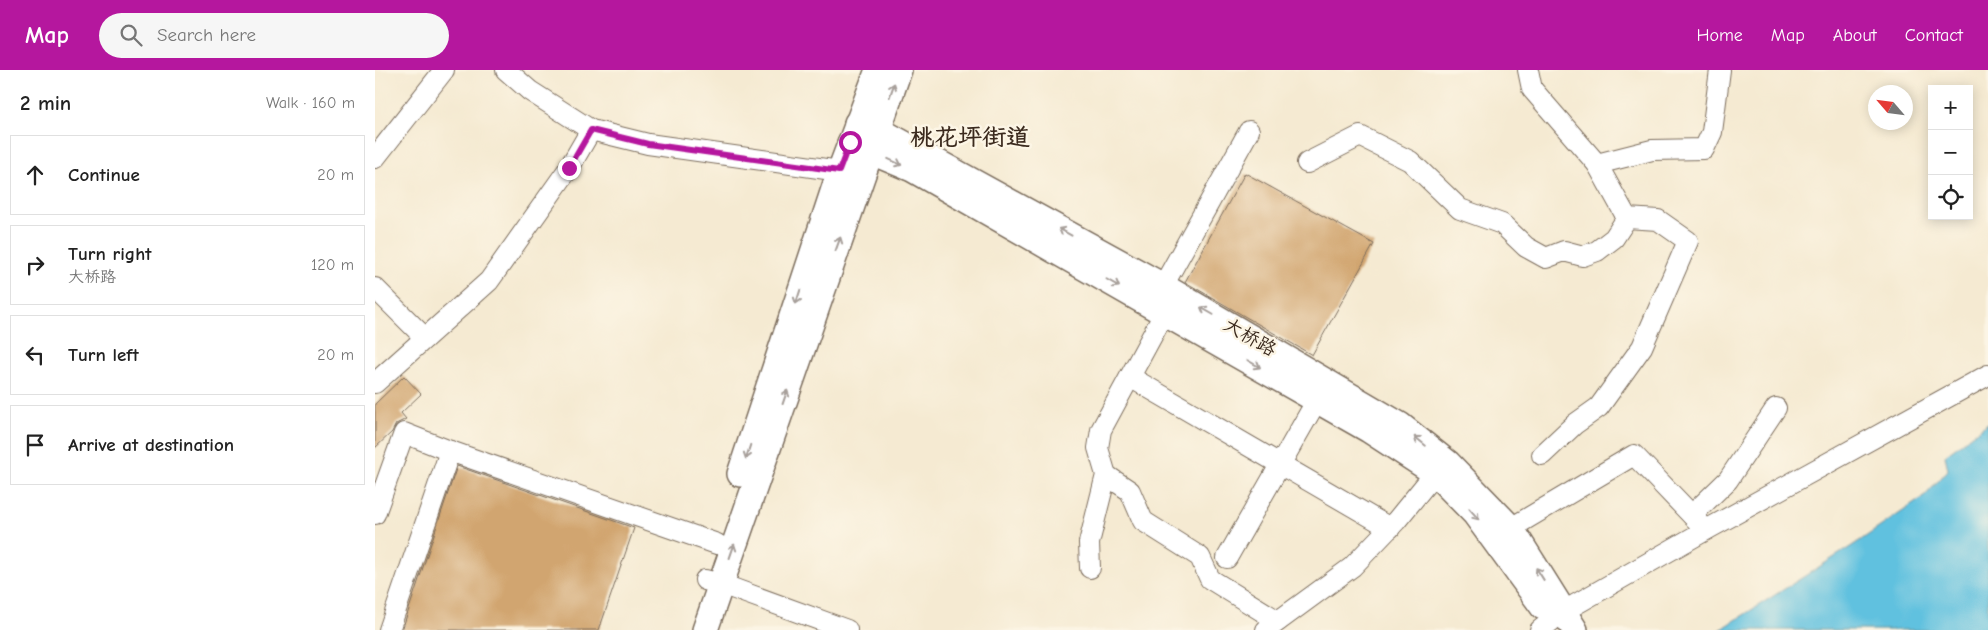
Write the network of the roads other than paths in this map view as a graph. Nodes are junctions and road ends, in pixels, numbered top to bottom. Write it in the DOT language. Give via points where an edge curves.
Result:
graph roads {
  1 [pos="444,70"];
  2 [pos="506,70"];
  3 [pos="878,70"];
  4 [pos="899,70"];
  5 [pos="1528,70"];
  6 [pos="1720,70"];
  7 [pos="591,130"];
  8 [pos="1249,131"];
  9 [pos="864,137"];
  10 [pos="375,158"];
  11 [pos="1307,163"];
  12 [pos="1597,164"];
  13 [pos="839,171"];
  14 [pos="1627,218"];
  15 [pos="1163,286"];
  16 [pos="375,288"];
  17 [pos="1165,312"];
  18 [pos="425,338"];
  19 [pos="1988,375"];
  20 [pos="1130,377"];
  21 [pos="375,383"];
  22 [pos="1317,400"];
  23 [pos="1776,408"];
  24 [pos="450,451"];
  25 [pos="1542,456"];
  26 [pos="1280,464"];
  27 [pos="1435,473"];
  28 [pos="1106,475"];
  29 [pos="375,514"];
  30 [pos="1692,516"];
  31 [pos="1390,528"];
  32 [pos="1511,528"];
  33 [pos="1706,530"];
  34 [pos="717,544"];
  35 [pos="1227,558"];
  36 [pos="1090,568"];
  37 [pos="713,582"];
  38 [pos="1558,624"];
  39 [pos="1272,625"];
  40 [pos="389,630"];
  41 [pos="688,630"];
  42 [pos="705,630"];
  43 [pos="847,630"];
  1 -- 10 [label="street"];
  2 -- 7 [label="street" via="530,91"];
  3 -- 9 [label="main road"];
  9 -- 4 [label="main road, one-way"];
  5 -- 12 [label="street" via="1532,89"];
  6 -- 12 [label="street" via="1713,132 1704,149 1652,150"];
  7 -- 13 [label="street" via="648,144"];
  7 -- 18 [label="street" via="569,168 489,281"];
  8 -- 15 [label="street"];
  9 -- 13 [label="main road"];
  15 -- 9 [label="main road, 大桥路, one-way"];
  9 -- 17 [label="main road, one-way" via="912,169"];
  37 -- 9 [label="main road, one-way"];
  11 -- 14 [label="street" via="1360,136 1411,161 1461,209 1502,224 1526,247 1546,258 1565,251 1583,256 1597,251 1614,238"];
  12 -- 14 [label="street"];
  13 -- 34 [label="main road, one-way"];
  14 -- 25 [label="street" via="1658,220 1688,241 1642,347 1599,407 1575,424"];
  32 -- 15 [label="main road, 大桥路, one-way" via="1448,463 1400,425"];
  16 -- 18 [label="street"];
  17 -- 20 [label="street"];
  17 -- 22 [label="main road, one-way"];
  18 -- 21 [label="street"];
  19 -- 33 [label="street"];
  20 -- 26 [label="street"];
  20 -- 28 [label="street" via="1101,430 1098,448"];
  22 -- 26 [label="street"];
  22 -- 27 [label="main road"];
  23 -- 30 [label="street" via="1728,480"];
  24 -- 29 [label="street" via="404,433"];
  24 -- 34 [label="street"];
  24 -- 40 [label="street"];
  26 -- 31 [label="street"];
  26 -- 35 [label="street"];
  27 -- 31 [label="street"];
  27 -- 38 [label="main road, one-way" via="1475,514"];
  28 -- 36 [label="street" via="1089,543"];
  28 -- 39 [label="street" via="1130,491 1143,521 1200,557 1210,579"];
  30 -- 32 [label="street" via="1634,455"];
  30 -- 33 [label="street"];
  31 -- 39 [label="street" via="1352,567"];
  38 -- 32 [label="main road, 大桥路, one-way"];
  33 -- 38 [label="street"];
  34 -- 37 [label="main road"];
  37 -- 41 [label="main road"];
  37 -- 42 [label="main road"];
  37 -- 43 [label="street"];
}
